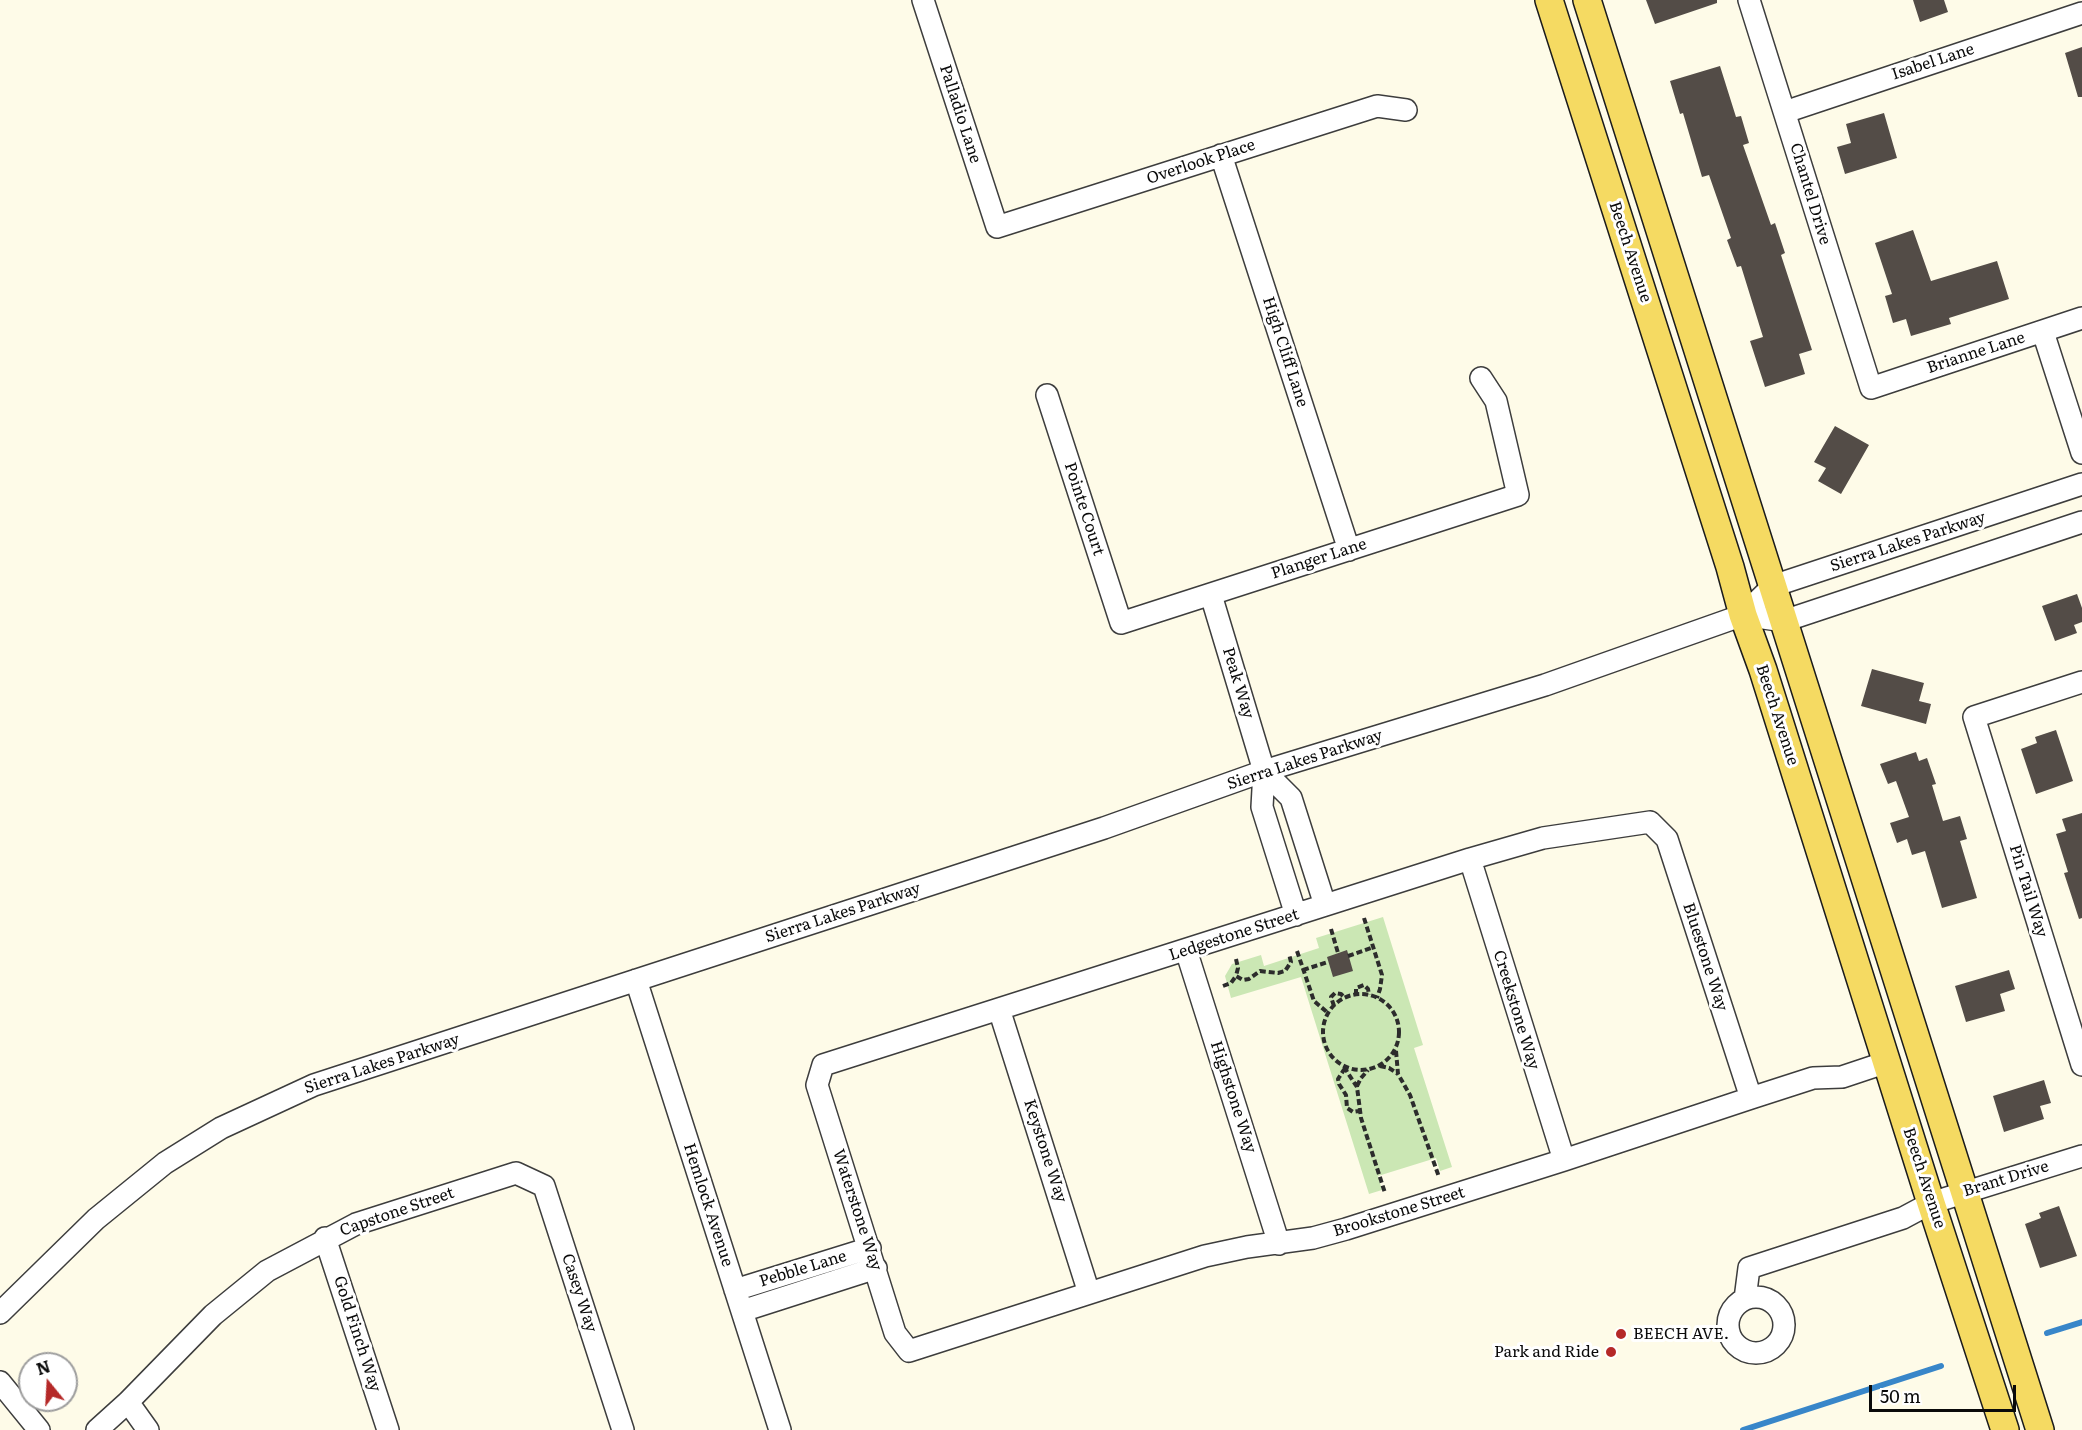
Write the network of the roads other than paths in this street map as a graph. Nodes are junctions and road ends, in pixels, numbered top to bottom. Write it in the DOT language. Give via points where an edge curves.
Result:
graph roads {
  1 [pos="923,0"];
  2 [pos="1549,0"];
  3 [pos="1587,0"];
  4 [pos="1749,0"];
  5 [pos="2082,13"];
  6 [pos="1406,110"];
  7 [pos="1785,111"];
  8 [pos="1221,155"];
  9 [pos="997,227"];
  10 [pos="2082,318"];
  11 [pos="2043,332"];
  12 [pos="1481,378"];
  13 [pos="1871,388"];
  14 [pos="1047,395"];
  15 [pos="2082,453"];
  16 [pos="2082,484"];
  17 [pos="2082,522"];
  18 [pos="1348,550"];
  19 [pos="1773,586"];
  20 [pos="1211,595"];
  21 [pos="1743,615"];
  22 [pos="1784,621"];
  23 [pos="1121,623"];
  24 [pos="2082,682"];
  25 [pos="1264,771"];
  26 [pos="1650,822"];
  27 [pos="1470,859"];
  28 [pos="1325,905"];
  29 [pos="1296,915"];
  30 [pos="1186,950"];
  31 [pos="636,980"];
  32 [pos="999,1009"];
  33 [pos="1887,1062"];
  34 [pos="823,1065"];
  35 [pos="2082,1065"];
  36 [pos="1751,1098"];
  37 [pos="2082,1156"];
  38 [pos="1564,1160"];
  39 [pos="516,1173"];
  40 [pos="1966,1192"];
  41 [pos="1931,1203"];
  42 [pos="325,1238"];
  43 [pos="1279,1244"];
  44 [pos="873,1258"];
  45 [pos="735,1290"];
  46 [pos="1089,1293"];
  47 [pos="1745,1299"];
  48 [pos="742,1311"];
  49 [pos="0,1313"];
  50 [pos="909,1351"];
  51 [pos="0,1382"];
  52 [pos="128,1402"];
  53 [pos="39,1430"];
  54 [pos="97,1430"];
  55 [pos="148,1430"];
  56 [pos="388,1430"];
  57 [pos="623,1430"];
  58 [pos="780,1430"];
  59 [pos="2005,1430"];
  60 [pos="2040,1430"];
  1 -- 9 [label="street, Palladio Lane"];
  2 -- 21 [label="main road, Beech Avenue"];
  3 -- 19 [label="main road"];
  4 -- 7 [label="street, Chantel Drive"];
  5 -- 7 [label="street, Isabel Lane"];
  6 -- 8 [label="street, Overlook Place" via="1377,106"];
  7 -- 13 [label="street, Chantel Drive"];
  8 -- 9 [label="street, Overlook Place"];
  8 -- 18 [label="street, High Cliff Lane"];
  10 -- 11 [label="street, Brianne Lane"];
  11 -- 13 [label="street, Brianne Lane"];
  11 -- 15 [label="street"];
  12 -- 18 [label="street, Planger Lane" via="1496,401 1518,495"];
  14 -- 23 [label="street, Pointe Court"];
  16 -- 19 [label="street, Sierra Lakes Parkway"];
  17 -- 22 [label="street, Sierra Lakes Parkway"];
  18 -- 20 [label="street, Planger Lane"];
  19 -- 21 [label="street, Sierra Lakes Parkway"];
  19 -- 22 [label="main road"];
  20 -- 23 [label="street, Planger Lane"];
  20 -- 25 [label="street, Peak Way"];
  21 -- 22 [label="street, Sierra Lakes Parkway"];
  21 -- 25 [label="street, Sierra Lakes Parkway" via="1545,686"];
  21 -- 33 [label="main road, Beech Avenue"];
  22 -- 40 [label="main road"];
  24 -- 35 [label="street, Pin Tail Way" via="1974,717"];
  25 -- 28 [label="street, Peak Way" via="1291,798"];
  25 -- 29 [label="street, Peak Way" via="1262,807"];
  25 -- 31 [label="street, Sierra Lakes Parkway" via="1104,828"];
  26 -- 27 [label="street, Ledgestone Street" via="1543,838"];
  26 -- 36 [label="street, Bluestone Way" via="1667,839"];
  27 -- 28 [label="street, Ledgestone Street"];
  27 -- 38 [label="street, Creekstone Way"];
  28 -- 29 [label="street, Ledgestone Street"];
  29 -- 30 [label="street, Ledgestone Street"];
  30 -- 32 [label="street, Ledgestone Street"];
  30 -- 43 [label="street, Highstone Way"];
  31 -- 45 [label="street, Hemlock Avenue"];
  31 -- 49 [label="street, Sierra Lakes Parkway" via="314,1085 221,1128 165,1163 96,1219"];
  32 -- 34 [label="street, Ledgestone Street"];
  32 -- 46 [label="street, Keystone Way"];
  33 -- 36 [label="street, Brookstone Street" via="1842,1077 1812,1078"];
  33 -- 41 [label="main road, Beech Avenue"];
  34 -- 44 [label="street, Waterstone Way" via="817,1085"];
  36 -- 38 [label="street, Brookstone Street"];
  37 -- 40 [label="street, Brant Drive"];
  38 -- 43 [label="street, Brookstone Street" via="1346,1229"];
  39 -- 42 [label="street, Capstone Street" via="356,1224"];
  39 -- 57 [label="street, Casey Way" via="544,1186"];
  40 -- 41 [label="street, Brant Drive"];
  40 -- 60 [label="main road"];
  41 -- 47 [label="street, Brant Drive" via="1903,1218 1749,1268"];
  41 -- 59 [label="main road, Beech Avenue"];
  42 -- 52 [label="street, Capstone Street" via="267,1271 222,1308"];
  42 -- 56 [label="street, Gold Finch Way"];
  43 -- 46 [label="street, Brookstone Street" via="1205,1256"];
  44 -- 45 [label="street, Pebble Lane"];
  44 -- 48 [label="street"];
  44 -- 50 [label="street, Waterstone Way" via="896,1333"];
  45 -- 48 [label="street, Hemlock Avenue"];
  46 -- 50 [label="street, Brookstone Street"];
  48 -- 58 [label="street, Hemlock Avenue"];
  51 -- 53 [label="street"];
  52 -- 54 [label="street, Capstone Street"];
  52 -- 55 [label="street"];
}
